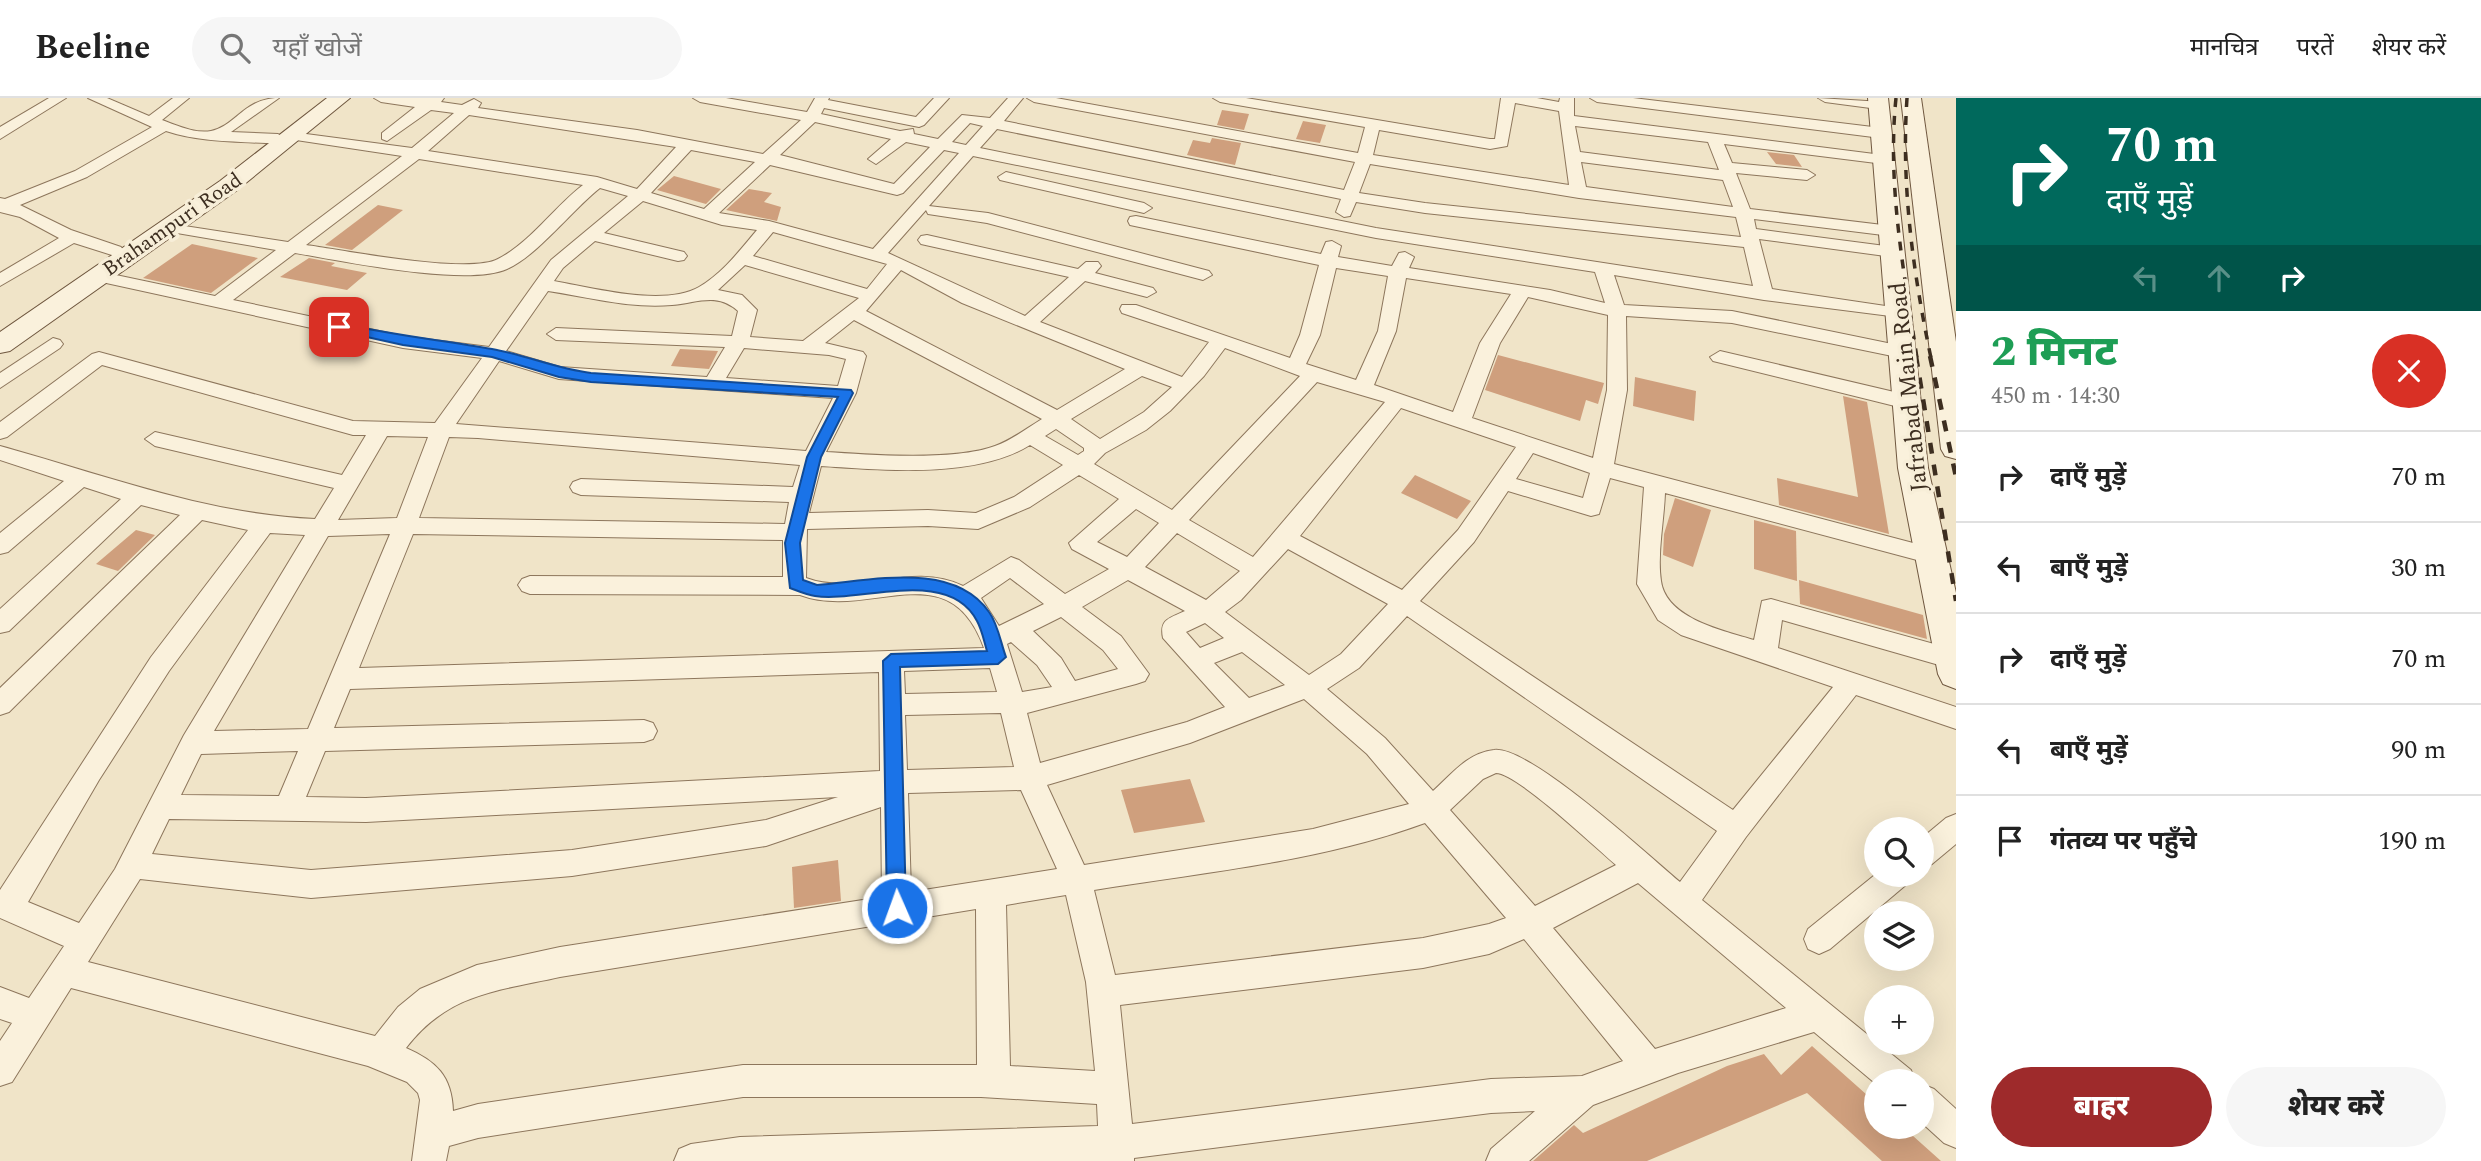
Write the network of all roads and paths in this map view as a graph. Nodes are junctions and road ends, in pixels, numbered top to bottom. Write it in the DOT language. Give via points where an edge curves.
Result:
graph roads {
  1 [pos="59,98"];
  2 [pos="182,98"];
  3 [pos="272,98"];
  4 [pos="331,98"];
  5 [pos="340,98"];
  6 [pos="381,98"];
  7 [pos="480,98"];
  8 [pos="700,98"];
  9 [pos="942,98"];
  10 [pos="1016,98"];
  11 [pos="1034,98"];
  12 [pos="1220,98"];
  13 [pos="1508,98"];
  14 [pos="1514,98"];
  15 [pos="1597,98"];
  16 [pos="1825,98"];
  17 [pos="1911,98"];
  18 [pos="100,99"];
  19 [pos="719,100"];
  20 [pos="433,101"];
  21 [pos="1345,101"];
  22 [pos="818,103"];
  23 [pos="1567,109"];
  24 [pos="466,110"];
  25 [pos="919,122"];
  26 [pos="1368,122"];
  27 [pos="995,123"];
  28 [pos="156,124"];
  29 [pos="1880,124"];
  30 [pos="7,125"];
  31 [pos="0,134"];
  32 [pos="214,136"];
  33 [pos="387,136"];
  34 [pos="287,137"];
  35 [pos="901,138"];
  36 [pos="1714,138"];
  37 [pos="687,145"];
  38 [pos="940,146"];
  39 [pos="970,152"];
  40 [pos="414,155"];
  41 [pos="1571,156"];
  42 [pos="1364,157"];
  43 [pos="1161,158"];
  44 [pos="771,159"];
  45 [pos="876,159"];
  46 [pos="1728,171"];
  47 [pos="1807,175"];
  48 [pos="1006,177"];
  49 [pos="597,182"];
  50 [pos="1151,190"];
  51 [pos="1430,190"];
  52 [pos="641,194"];
  53 [pos="1579,194"];
  54 [pos="1348,196"];
  55 [pos="2,205"];
  56 [pos="934,209"];
  57 [pos="708,214"];
  58 [pos="1744,214"];
  59 [pos="1140,215"];
  60 [pos="769,226"];
  61 [pos="172,227"];
  62 [pos="1340,227"];
  63 [pos="590,235"];
  64 [pos="72,237"];
  65 [pos="1750,238"];
  66 [pos="1414,239"];
  67 [pos="926,240"];
  68 [pos="1892,242"];
  69 [pos="291,246"];
  70 [pos="1108,250"];
  71 [pos="115,251"];
  72 [pos="678,256"];
  73 [pos="877,256"];
  74 [pos="740,258"];
  75 [pos="1327,261"];
  76 [pos="0,262"];
  77 [pos="898,262"];
  78 [pos="21,268"];
  79 [pos="1603,268"];
  80 [pos="1398,272"];
  81 [pos="1083,275"];
  82 [pos="1203,275"];
  83 [pos="97,276"];
  84 [pos="0,281"];
  85 [pos="541,284"];
  86 [pos="1521,291"];
  87 [pos="1147,292"];
  88 [pos="700,293"];
  89 [pos="1764,295"];
  90 [pos="871,296"];
  91 [pos="220,301"];
  92 [pos="1129,309"];
  93 [pos="1617,311"];
  94 [pos="687,313"];
  95 [pos="854,313"];
  96 [pos="1899,314"];
  97 [pos="1027,324"];
  98 [pos="0,329"];
  99 [pos="888,329"];
  100 [pos="556,334"];
  101 [pos="738,342"];
  102 [pos="1228,342"];
  103 [pos="53,344"];
  104 [pos="0,345"];
  105 [pos="808,347"];
  106 [pos="1902,352"];
  107 [pos="493,353"];
  108 [pos="850,353"];
  109 [pos="1720,358"];
  110 [pos="1140,368"];
  111 [pos="1304,370"];
  112 [pos="0,382"];
  113 [pos="1184,385"];
  114 [pos="712,386"];
  115 [pos="1362,389"];
  116 [pos="846,393"];
  117 [pos="1398,400"];
  118 [pos="1907,402"];
  119 [pos="1058,419"];
  120 [pos="1460,421"];
  121 [pos="381,428"];
  122 [pos="440,430"];
  123 [pos="0,432"];
  124 [pos="1030,436"];
  125 [pos="155,439"];
  126 [pos="1528,445"];
  127 [pos="1096,449"];
  128 [pos="1956,449"];
  129 [pos="0,453"];
  130 [pos="814,457"];
  131 [pos="1078,467"];
  132 [pos="1602,469"];
  133 [pos="80,478"];
  134 [pos="1655,481"];
  135 [pos="1503,482"];
  136 [pos="349,484"];
  137 [pos="582,487"];
  138 [pos="804,495"];
  139 [pos="136,496"];
  140 [pos="1134,498"];
  141 [pos="197,512"];
  142 [pos="1177,522"];
  143 [pos="264,525"];
  144 [pos="405,526"];
  145 [pos="796,526"];
  146 [pos="323,528"];
  147 [pos="1286,538"];
  148 [pos="0,546"];
  149 [pos="1932,556"];
  150 [pos="1129,569"];
  151 [pos="1255,569"];
  152 [pos="530,584"];
  153 [pos="802,586"];
  154 [pos="963,598"];
  155 [pos="1406,603"];
  156 [pos="1065,606"];
  157 [pos="1207,612"];
  158 [pos="0,624"];
  159 [pos="1244,641"];
  160 [pos="1002,642"];
  161 [pos="1765,654"];
  162 [pos="1196,660"];
  163 [pos="891,661"];
  164 [pos="1954,667"];
  165 [pos="341,679"];
  166 [pos="1851,683"];
  167 [pos="1307,687"];
  168 [pos="1068,693"];
  169 [pos="0,704"];
  170 [pos="1011,704"];
  171 [pos="892,705"];
  172 [pos="1245,712"];
  173 [pos="1956,719"];
  174 [pos="644,731"];
  175 [pos="315,740"];
  176 [pos="193,743"];
  177 [pos="1030,778"];
  178 [pos="894,786"];
  179 [pos="1431,806"];
  180 [pos="160,807"];
  181 [pos="287,810"];
  182 [pos="1956,827"];
  183 [pos="1736,828"];
  184 [pos="1934,845"];
  185 [pos="132,865"];
  186 [pos="1640,867"];
  187 [pos="1076,879"];
  188 [pos="1882,887"];
  189 [pos="991,892"];
  190 [pos="1683,903"];
  191 [pos="4,906"];
  192 [pos="897,908"];
  193 [pos="1530,923"];
  194 [pos="1819,939"];
  195 [pos="87,941"];
  196 [pos="66,972"];
  197 [pos="1102,992"];
  198 [pos="0,1003"];
  199 [pos="1820,1014"];
  200 [pos="36,1016"];
  201 [pos="380,1056"];
  202 [pos="1649,1068"];
  203 [pos="1884,1069"];
  204 [pos="0,1070"];
  205 [pos="994,1082"];
  206 [pos="1111,1088"];
  207 [pos="1582,1093"];
  208 [pos="1934,1112"];
  209 [pos="1956,1131"];
  210 [pos="432,1147"];
  211 [pos="1117,1152"];
  212 [pos="691,1161"];
  213 [pos="1503,1161"];
  1 -- 30 [label="street"];
  2 -- 28 [label="street"];
  3 -- 32 [label="street"];
  4 -- 34 [label="main road, Brahampuri Road"];
  5 -- 34 [label="main road, Brahampuri Road"];
  6 -- 20 [label="street"];
  7 -- 24 [label="street"];
  8 -- 19 [label="street"];
  9 -- 25 [label="street"];
  10 -- 27 [label="street"];
  11 -- 42 [label="street"];
  12 -- 26 [label="street"];
  13 -- 26 [label="street" via="1502,143 1498,144"];
  14 -- 23 [label="street"];
  15 -- 29 [label="street"];
  16 -- 29 [label="street"];
  17 -- 128 [label="main road, Jafrabad Main Road"];
  18 -- 28 [label="street"];
  19 -- 22 [label="street"];
  20 -- 24 [label="street"];
  20 -- 33 [label="street"];
  21 -- 26 [label="street"];
  22 -- 25 [label="street"];
  22 -- 35 [label="street"];
  22 -- 44 [label="street"];
  23 -- 36 [label="street"];
  23 -- 41 [label="street"];
  24 -- 37 [label="street"];
  24 -- 40 [label="street"];
  25 -- 35 [label="street"];
  26 -- 42 [label="street"];
  27 -- 38 [label="street" via="967,118"];
  27 -- 39 [label="street"];
  27 -- 43 [label="street"];
  28 -- 32 [label="street"];
  28 -- 55 [label="street" via="88,171"];
  29 -- 36 [label="street"];
  29 -- 68 [label="main road, Jafrabad Main Road"];
  30 -- 31 [label="street"];
  32 -- 34 [label="street"];
  34 -- 40 [label="street" via="392,148"];
  34 -- 61 [label="main road, Brahampuri Road"];
  34 -- 71 [label="main road, Brahampuri Road"];
  35 -- 38 [label="street"];
  35 -- 45 [label="street"];
  36 -- 46 [label="street"];
  37 -- 44 [label="street"];
  37 -- 52 [label="street"];
  38 -- 39 [label="street"];
  38 -- 44 [label="street" via="897,190"];
  39 -- 50 [label="street"];
  39 -- 73 [label="street"];
  40 -- 49 [label="street"];
  40 -- 69 [label="street"];
  41 -- 46 [label="street"];
  41 -- 53 [label="street"];
  42 -- 51 [label="street"];
  42 -- 54 [label="street"];
  43 -- 50 [label="street"];
  43 -- 54 [label="street"];
  44 -- 57 [label="street"];
  46 -- 47 [label="street"];
  46 -- 58 [label="street"];
  48 -- 59 [label="street"];
  49 -- 52 [label="street"];
  49 -- 69 [label="street" via="521,251 487,271"];
  50 -- 59 [label="street"];
  50 -- 62 [label="street"];
  51 -- 53 [label="street"];
  51 -- 54 [label="street"];
  51 -- 65 [label="street"];
  51 -- 66 [label="street"];
  52 -- 57 [label="street"];
  52 -- 63 [label="street"];
  53 -- 58 [label="street"];
  54 -- 62 [label="street"];
  55 -- 64 [label="street"];
  56 -- 70 [label="street" via="988,218"];
  57 -- 60 [label="street"];
  58 -- 65 [label="street"];
  58 -- 68 [label="street"];
  59 -- 70 [label="street"];
  59 -- 75 [label="street"];
  60 -- 73 [label="street"];
  60 -- 74 [label="street"];
  61 -- 69 [label="street"];
  61 -- 83 [label="main road, Brahampuri Road"];
  62 -- 66 [label="street"];
  62 -- 75 [label="street"];
  63 -- 72 [label="street"];
  63 -- 85 [label="street"];
  64 -- 71 [label="street"];
  64 -- 78 [label="street"];
  65 -- 68 [label="street"];
  65 -- 89 [label="street"];
  66 -- 79 [label="street"];
  66 -- 80 [label="street"];
  67 -- 81 [label="street"];
  68 -- 96 [label="main road, Jafrabad Main Road"];
  69 -- 91 [label="street"];
  70 -- 81 [label="street"];
  70 -- 82 [label="street"];
  71 -- 98 [label="main road, Brahampuri Road"];
  73 -- 77 [label="street"];
  74 -- 88 [label="street"];
  74 -- 90 [label="street"];
  75 -- 80 [label="street"];
  75 -- 111 [label="street"];
  76 -- 78 [label="street"];
  77 -- 90 [label="street"];
  77 -- 97 [label="street"];
  78 -- 84 [label="street"];
  79 -- 89 [label="street"];
  79 -- 93 [label="street"];
  80 -- 86 [label="street"];
  80 -- 115 [label="street" via="1387,331"];
  81 -- 87 [label="street"];
  81 -- 97 [label="street"];
  83 -- 91 [label="street"];
  83 -- 104 [label="main road, Brahampuri Road"];
  85 -- 88 [label="street" via="648,298 680,299"];
  85 -- 107 [label="street"];
  86 -- 93 [label="street"];
  86 -- 120 [label="street" via="1514,312 1488,346"];
  88 -- 94 [label="street"];
  88 -- 101 [label="street" via="744,303 747,323"];
  89 -- 96 [label="street"];
  90 -- 95 [label="street"];
  91 -- 107 [label="street" via="403,342"];
  92 -- 102 [label="street"];
  93 -- 106 [label="street" via="1731,317"];
  93 -- 132 [label="street" via="1617,390"];
  95 -- 99 [label="street"];
  95 -- 105 [label="street"];
  96 -- 106 [label="main road, Jafrabad Main Road"];
  97 -- 110 [label="street"];
  99 -- 108 [label="street"];
  99 -- 119 [label="street"];
  100 -- 101 [label="street"];
  101 -- 105 [label="street"];
  101 -- 114 [label="street"];
  102 -- 111 [label="street"];
  102 -- 113 [label="street" via="1218,343"];
  103 -- 112 [label="street"];
  105 -- 108 [label="street"];
  106 -- 118 [label="main road, Jafrabad Main Road"];
  107 -- 114 [label="street" via="570,374"];
  107 -- 122 [label="street"];
  108 -- 116 [label="street" via="856,360"];
  109 -- 118 [label="street"];
  110 -- 113 [label="street"];
  110 -- 119 [label="street"];
  111 -- 115 [label="street"];
  111 -- 142 [label="street"];
  113 -- 127 [label="street" via="1133,432"];
  114 -- 116 [label="street"];
  115 -- 117 [label="street"];
  116 -- 130 [label="street"];
  117 -- 120 [label="street"];
  117 -- 147 [label="street"];
  118 -- 149 [label="main road, Jafrabad Main Road" via="1913,468"];
  119 -- 124 [label="street"];
  119 -- 127 [label="street"];
  120 -- 126 [label="street"];
  121 -- 122 [label="street"];
  121 -- 123 [label="street" via="353,428 99,358"];
  121 -- 136 [label="street"];
  122 -- 130 [label="street"];
  122 -- 144 [label="street"];
  124 -- 130 [label="street" via="996,454 962,460 905,463"];
  124 -- 131 [label="street"];
  125 -- 136 [label="street"];
  126 -- 132 [label="street"];
  126 -- 135 [label="street"];
  127 -- 131 [label="street"];
  129 -- 133 [label="street"];
  130 -- 138 [label="street"];
  131 -- 140 [label="street"];
  131 -- 145 [label="street" via="1022,502 978,521 928,517"];
  132 -- 134 [label="street"];
  132 -- 135 [label="street" via="1591,508"];
  133 -- 139 [label="street"];
  133 -- 148 [label="street"];
  134 -- 149 [label="street"];
  134 -- 161 [label="street" via="1648,584 1656,600 1690,628"];
  135 -- 155 [label="street" via="1466,536"];
  136 -- 146 [label="street"];
  137 -- 138 [label="street"];
  138 -- 145 [label="street"];
  139 -- 141 [label="street"];
  139 -- 158 [label="street"];
  140 -- 142 [label="street"];
  140 -- 150 [label="street" via="1080,543"];
  141 -- 143 [label="street"];
  141 -- 169 [label="street"];
  142 -- 150 [label="street"];
  142 -- 151 [label="street"];
  143 -- 146 [label="street"];
  143 -- 191 [label="street" via="160,664"];
  144 -- 145 [label="street"];
  144 -- 146 [label="street"];
  144 -- 165 [label="street"];
  145 -- 153 [label="street" via="792,560 795,584"];
  146 -- 176 [label="street"];
  147 -- 151 [label="street"];
  147 -- 155 [label="street"];
  149 -- 164 [label="main road, Jafrabad Main Road"];
  150 -- 156 [label="street"];
  150 -- 157 [label="street"];
  151 -- 157 [label="street" via="1233,594"];
  152 -- 153 [label="street"];
  153 -- 154 [label="street" via="830,591 908,584 942,587"];
  154 -- 156 [label="street" via="1011,566"];
  154 -- 160 [label="street"];
  155 -- 167 [label="street" via="1350,661"];
  155 -- 183 [label="street"];
  156 -- 160 [label="street"];
  156 -- 168 [label="street" via="1112,643 1136,674"];
  157 -- 159 [label="street"];
  157 -- 162 [label="street" via="1178,623 1172,631"];
  159 -- 162 [label="street"];
  159 -- 167 [label="street"];
  160 -- 163 [label="street"];
  160 -- 168 [label="street" via="1042,653 1058,671"];
  160 -- 170 [label="street"];
  161 -- 164 [label="street" via="1771,608"];
  161 -- 166 [label="street"];
  162 -- 172 [label="street"];
  163 -- 165 [label="street"];
  163 -- 171 [label="street"];
  165 -- 175 [label="street"];
  166 -- 173 [label="street"];
  166 -- 183 [label="street"];
  167 -- 172 [label="street"];
  167 -- 179 [label="street" via="1376,746"];
  168 -- 170 [label="street"];
  170 -- 171 [label="street"];
  170 -- 177 [label="street"];
  171 -- 178 [label="street"];
  172 -- 177 [label="street"];
  174 -- 175 [label="street"];
  175 -- 176 [label="street"];
  175 -- 181 [label="street"];
  176 -- 180 [label="street"];
  177 -- 178 [label="street"];
  177 -- 187 [label="street"];
  178 -- 181 [label="street"];
  178 -- 185 [label="street" via="766,833 572,863 311,884"];
  178 -- 192 [label="street"];
  179 -- 186 [label="street" via="1479,765 1504,761 1534,779"];
  179 -- 187 [label="street" via="1366,830 1313,842"];
  179 -- 193 [label="street"];
  180 -- 181 [label="street"];
  180 -- 185 [label="street"];
  182 -- 184 [label="street"];
  183 -- 190 [label="street"];
  185 -- 195 [label="street"];
  186 -- 190 [label="street"];
  186 -- 193 [label="street"];
  187 -- 189 [label="street"];
  187 -- 197 [label="street"];
  188 -- 194 [label="street"];
  189 -- 192 [label="street"];
  189 -- 205 [label="street"];
  190 -- 199 [label="street"];
  191 -- 195 [label="street"];
  192 -- 201 [label="street" via="560,962 459,985 430,1001 405,1023"];
  193 -- 197 [label="street" via="1489,939 1423,953"];
  193 -- 202 [label="street"];
  195 -- 196 [label="street"];
  196 -- 200 [label="street"];
  196 -- 201 [label="street" via="229,1016 319,1034"];
  197 -- 206 [label="street"];
  198 -- 200 [label="street"];
  199 -- 202 [label="street"];
  199 -- 203 [label="street"];
  200 -- 204 [label="street"];
  201 -- 210 [label="street" via="416,1068 431,1083"];
  202 -- 207 [label="street"];
  205 -- 206 [label="street"];
  205 -- 210 [label="street" via="743,1082 478,1121"];
  206 -- 211 [label="street"];
  207 -- 211 [label="street" via="1491,1096"];
  207 -- 213 [label="street"];
  208 -- 209 [label="street"];
  211 -- 212 [label="street" via="767,1153"];
}
